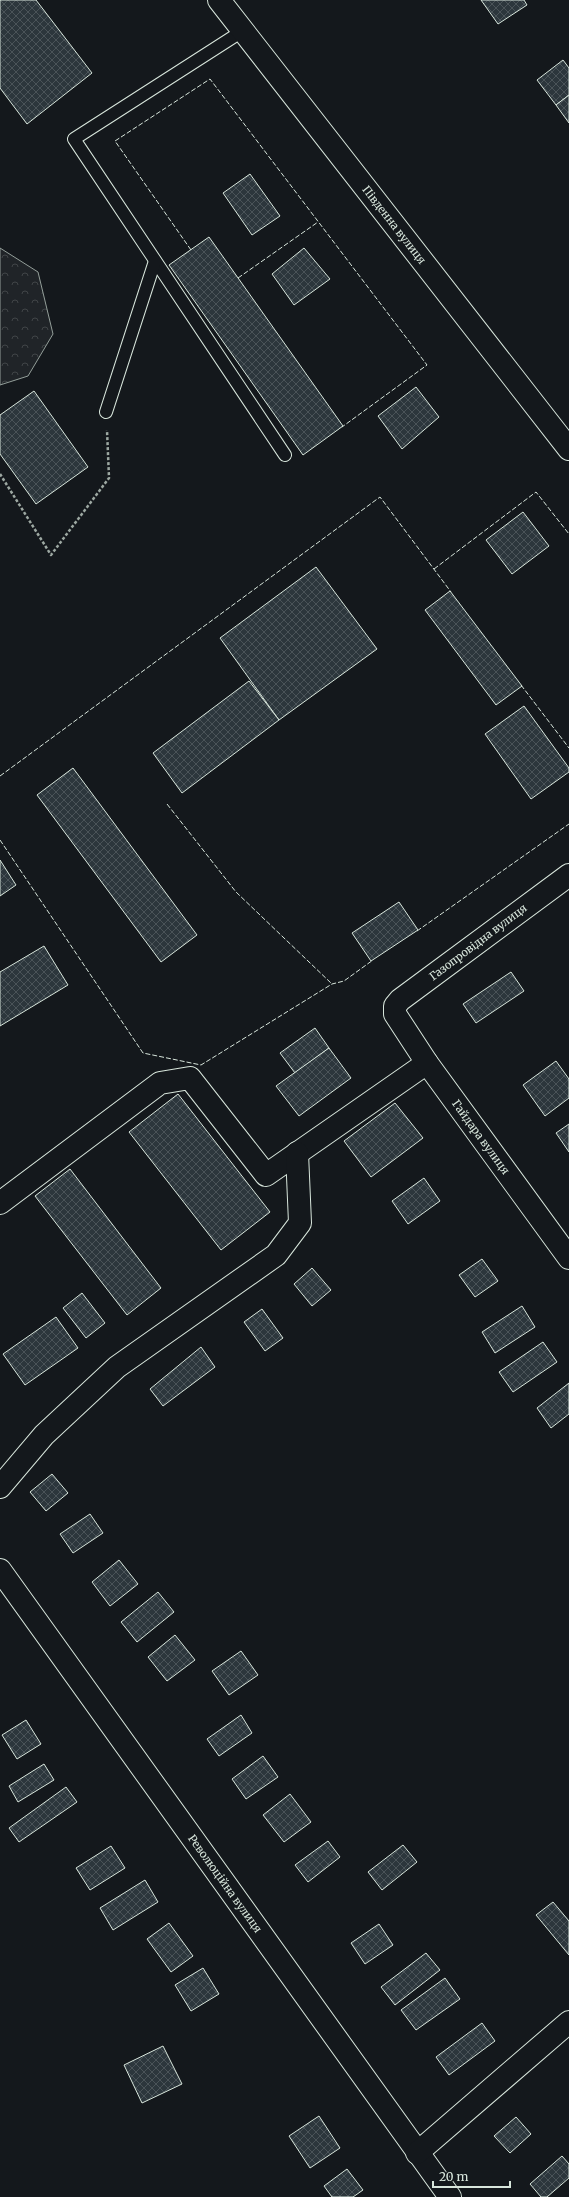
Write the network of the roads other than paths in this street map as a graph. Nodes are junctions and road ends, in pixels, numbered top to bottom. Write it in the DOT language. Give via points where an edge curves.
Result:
graph roads {
  1 [pos="219,0"];
  2 [pos="244,30"];
  3 [pos="155,260"];
  4 [pos="106,412"];
  5 [pos="569,449"];
  6 [pos="285,455"];
  7 [pos="569,875"];
  8 [pos="396,1014"];
  9 [pos="427,1062"];
  10 [pos="297,1153"];
  11 [pos="0,1203"];
  12 [pos="569,1258"];
  13 [pos="0,1487"];
  14 [pos="0,1570"];
  15 [pos="569,2022"];
  16 [pos="417,2153"];
  17 [pos="450,2197"];
  1 -- 2 [label="street, Південна вулиця"];
  2 -- 3 [label="lane" via="74,139"];
  2 -- 5 [label="street, Південна вулиця"];
  3 -- 4 [label="lane"];
  3 -- 6 [label="lane"];
  7 -- 8 [label="street, Газопровідна вулиця" via="400,1000 395,1006"];
  8 -- 9 [label="street, Гайдара вулиця"];
  9 -- 10 [label="street"];
  9 -- 12 [label="street, Гайдара вулиця"];
  10 -- 11 [label="street" via="266,1175 190,1078 160,1083"];
  10 -- 13 [label="street" via="300,1223 276,1255 117,1367 44,1436"];
  14 -- 16 [label="street, Революційна вулиця"];
  15 -- 16 [label="street"];
  16 -- 17 [label="street, Революційна вулиця"];
}
